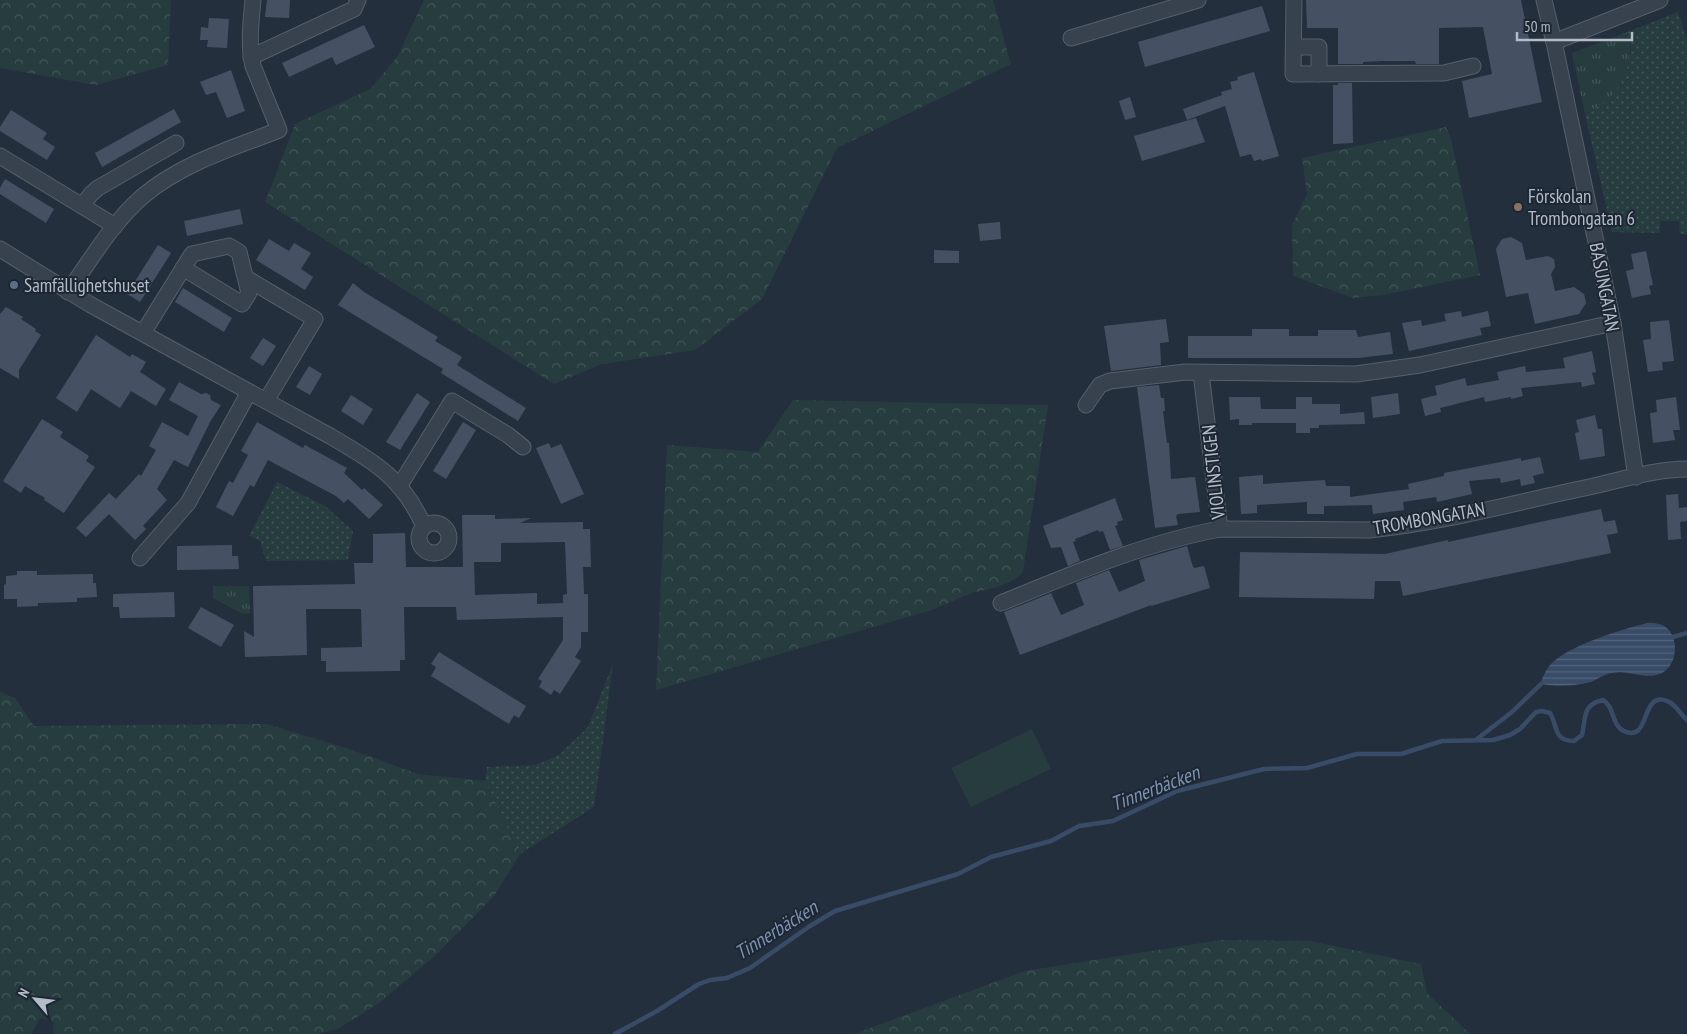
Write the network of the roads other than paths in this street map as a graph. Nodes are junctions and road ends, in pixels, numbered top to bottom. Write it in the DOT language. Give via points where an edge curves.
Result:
graph roads {
  1 [pos="253,0"];
  2 [pos="358,0"];
  3 [pos="1198,0"];
  4 [pos="1294,0"];
  5 [pos="1544,0"];
  6 [pos="1660,0"];
  7 [pos="1071,38"];
  8 [pos="1554,42"];
  9 [pos="1294,47"];
  10 [pos="251,57"];
  11 [pos="1473,66"];
  12 [pos="1319,74"];
  13 [pos="176,143"];
  14 [pos="0,156"];
  15 [pos="82,206"];
  16 [pos="115,226"];
  17 [pos="0,249"];
  18 [pos="183,268"];
  19 [pos="246,278"];
  20 [pos="68,292"];
  21 [pos="1613,323"];
  22 [pos="143,333"];
  23 [pos="1202,373"];
  24 [pos="249,392"];
  25 [pos="266,401"];
  26 [pos="1086,404"];
  27 [pos="523,446"];
  28 [pos="1687,469"];
  29 [pos="1636,477"];
  30 [pos="400,485"];
  31 [pos="424,526"];
  32 [pos="1220,529"];
  33 [pos="140,558"];
  34 [pos="1001,603"];
  1 -- 10 [label="street"];
  2 -- 10 [label="street" via="354,9"];
  3 -- 7 [label="street"];
  4 -- 9 [label="street"];
  5 -- 8 [label="street, BASUNGATAN"];
  6 -- 8 [label="street"];
  8 -- 21 [label="street, BASUNGATAN"];
  9 -- 12 [label="street" via="1319,47"];
  9 -- 12 [label="street" via="1293,74"];
  10 -- 16 [label="street" via="279,130 181,170 142,197"];
  11 -- 12 [label="street" via="1444,73"];
  13 -- 15 [label="street" via="98,188"];
  14 -- 15 [label="street"];
  15 -- 16 [label="street"];
  16 -- 20 [label="street"];
  17 -- 20 [label="street"];
  18 -- 19 [label="street" via="192,254 229,246 239,252"];
  18 -- 19 [label="street" via="242,304 249,293"];
  18 -- 22 [label="street"];
  19 -- 25 [label="street" via="315,318"];
  20 -- 22 [label="street"];
  21 -- 23 [label="street" via="1420,365 1356,374"];
  21 -- 29 [label="street, BASUNGATAN"];
  22 -- 24 [label="street"];
  23 -- 26 [label="street" via="1110,381 1100,385"];
  23 -- 32 [label="street, VIOLINSTIGEN"];
  24 -- 25 [label="street"];
  24 -- 33 [label="street" via="188,503"];
  25 -- 30 [label="street" via="366,458"];
  27 -- 30 [label="street" via="452,401"];
  28 -- 29 [label="street"];
  29 -- 32 [label="street, TROMBONGATAN" via="1430,521 1369,530"];
  30 -- 31 [label="street"];
  32 -- 34 [label="street, VIOLINSTIGEN" via="1113,558"];
}
